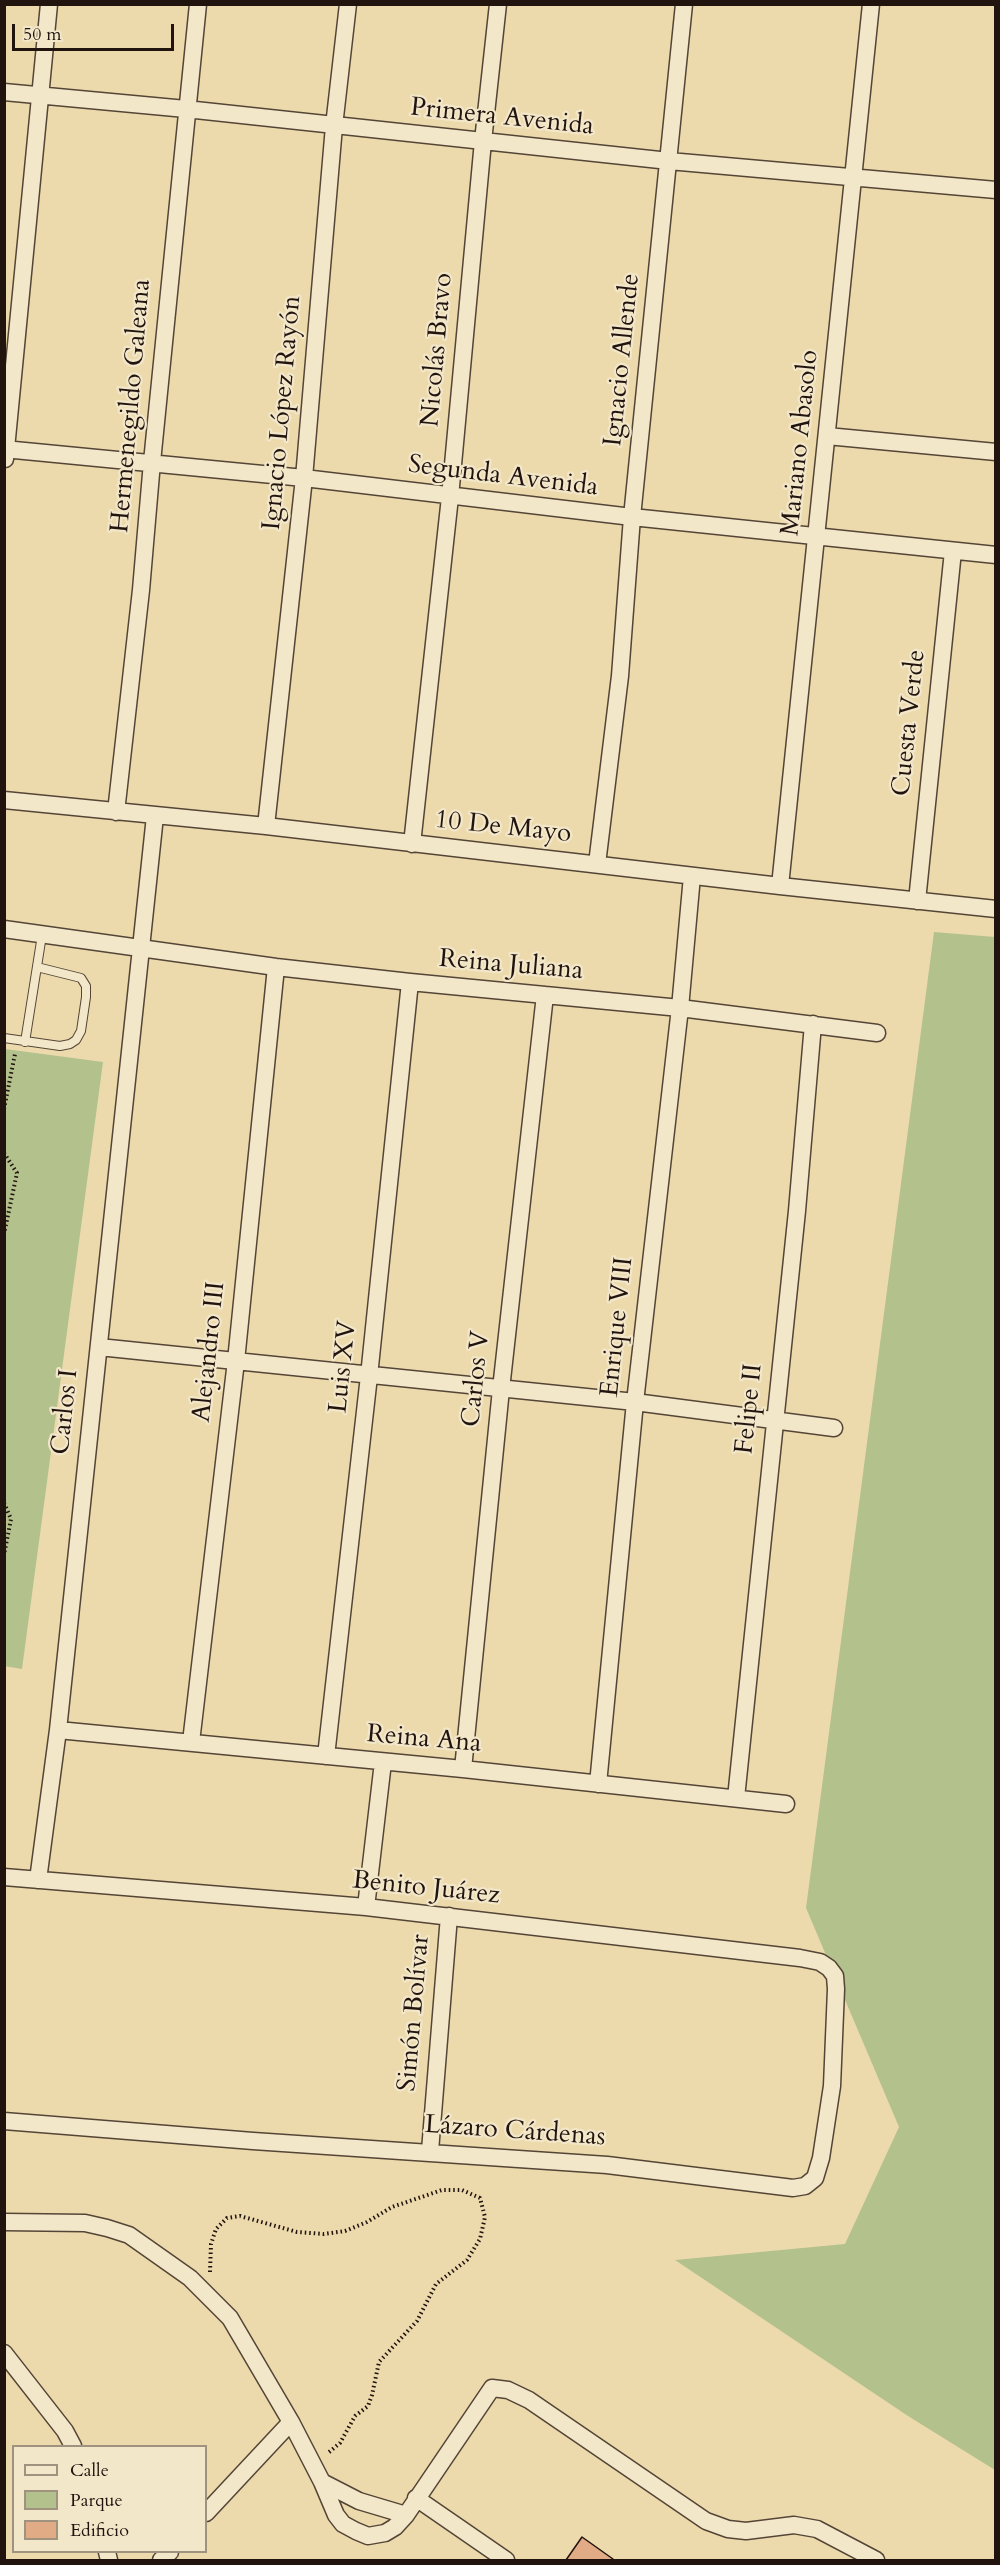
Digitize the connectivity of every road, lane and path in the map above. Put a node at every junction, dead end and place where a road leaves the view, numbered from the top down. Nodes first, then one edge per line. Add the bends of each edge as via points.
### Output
1 (49, 4) edge
2 (198, 4) edge
3 (348, 4) edge
4 (498, 4) edge
5 (684, 4) edge
6 (871, 4) edge
7 (4, 92) edge
8 (40, 96) junction
9 (186, 109) junction
10 (334, 126) junction
11 (483, 141) junction
12 (669, 161) junction
13 (853, 179) junction
14 (996, 190) edge
15 (827, 436) junction
16 (996, 452) edge
17 (5, 453) edge
18 (152, 462) junction
19 (304, 478) junction
20 (450, 497) junction
21 (632, 517) junction
22 (817, 535) junction
23 (953, 551) junction
24 (996, 555) edge
25 (4, 800) edge
26 (116, 812) junction
27 (155, 816) junction
28 (266, 826) junction
29 (412, 843) junction
30 (597, 864) junction
31 (692, 876) junction
32 (780, 886) junction
33 (917, 901) junction
34 (996, 909) edge
35 (4, 929) edge
36 (42, 935) junction
37 (140, 949) junction
38 (37, 967) junction
39 (276, 967) junction
40 (410, 982) junction
41 (545, 995) junction
42 (680, 1008) junction
43 (813, 1024) junction
44 (877, 1033) dead end
45 (4, 1038) edge
46 (21, 1041) junction
47 (4, 1109) edge
48 (4, 1153) edge
49 (4, 1234) edge
50 (99, 1347) junction
51 (236, 1361) junction
52 (369, 1376) junction
53 (501, 1389) junction
54 (635, 1402) junction
55 (775, 1420) junction
56 (834, 1428) dead end
57 (4, 1503) edge
58 (4, 1555) edge
59 (58, 1730) junction
60 (191, 1742) junction
61 (326, 1756) junction
62 (383, 1762) junction
63 (463, 1768) junction
64 (598, 1784) junction
65 (736, 1798) junction
66 (786, 1804) dead end
67 (4, 1877) edge
68 (38, 1880) junction
69 (366, 1907) junction
70 (449, 1916) junction
71 (835, 1976) joint
72 (4, 2121) edge
73 (429, 2151) junction
74 (4, 2222) edge
75 (209, 2295) junction
76 (4, 2353) edge
77 (291, 2422) junction
78 (72, 2445) edge
79 (312, 2462) junction
80 (322, 2482) junction
81 (416, 2498) junction
82 (207, 2512) edge
83 (406, 2515) junction
84 (506, 2560) edge
85 (876, 2560) edge

1 - 8 street
2 - 9 street, Hermenegildo Galeana
3 - 10 street, Ignacio López Rayón
4 - 11 street, Nicolás Bravo
5 - 12 street, Ignacio Allende
6 - 13 street, Mariano Abasolo
7 - 8 street, Primera Avenida
8 - 9 street, Primera Avenida
8 - 17 street
9 - 10 street, Primera Avenida
9 - 18 street, Hermenegildo Galeana
10 - 11 street, Primera Avenida
10 - 19 street, Ignacio López Rayón
11 - 12 street, Primera Avenida
11 - 20 street, Nicolás Bravo
12 - 13 street, Primera Avenida
12 - 21 street, Ignacio Allende
13 - 14 street, Primera Avenida
13 - 15 street, Mariano Abasolo
15 - 16 street
15 - 22 street, Mariano Abasolo
17 - 18 street, Segunda Avenida
18 - 19 street, Segunda Avenida
18 - 26 street, Hermenegildo Galeana
19 - 20 street, Segunda Avenida
19 - 28 street, Ignacio López Rayón
20 - 21 street, Segunda Avenida
20 - 29 street, Nicolás Bravo
21 - 22 street, Segunda Avenida
21 - 30 street, Ignacio Allende via 620,676
22 - 23 street, Segunda Avenida
22 - 32 street, Mariano Abasolo
23 - 24 street, Segunda Avenida
23 - 33 street, Cuesta Verde
25 - 26 street, 10 De Mayo
26 - 27 street, 10 De Mayo
27 - 28 street, 10 De Mayo
27 - 37 street, Carlos I
28 - 29 street, 10 De Mayo
29 - 30 street, 10 De Mayo
30 - 31 street, 10 De Mayo
31 - 32 street, 10 De Mayo
31 - 42 street, Enrique VIII
32 - 33 street, 10 De Mayo
33 - 34 street, 10 De Mayo
35 - 36 street, Reina Juliana
36 - 37 street, Reina Juliana
36 - 38 lane
37 - 39 street, Reina Juliana
37 - 50 street, Carlos I
38 - 46 lane
38 - 46 lane via 81,978 86,986 81,1031 76,1040 60,1046
39 - 40 street, Reina Juliana
39 - 51 street, Alejandro III
40 - 41 street, Reina Juliana
40 - 52 street, Luis XV
41 - 42 street, Reina Juliana
41 - 53 street, Carlos V
42 - 43 street, Reina Juliana
42 - 54 street, Enrique VIII
43 - 44 street, Reina Juliana
43 - 55 street, Felipe II
45 - 46 lane
46 - 47 path
48 - 49 path via 16,1173
50 - 51 street
50 - 59 street, Carlos I
51 - 52 street
51 - 60 street, Alejandro III
52 - 53 street
52 - 61 street, Luis XV
53 - 54 street
53 - 63 street, Carlos V
54 - 55 street
54 - 64 street, Enrique VIII
55 - 56 street
55 - 65 street, Felipe II
57 - 58 path via 11,1519
59 - 60 street, Reina Ana
59 - 68 street, Carlos I
60 - 61 street, Reina Ana
61 - 62 street, Reina Ana
62 - 63 street, Reina Ana
62 - 69 street
63 - 64 street, Reina Ana
64 - 65 street, Reina Ana
65 - 66 street, Reina Ana
67 - 68 street, Benito Juárez
68 - 69 street, Benito Juárez
69 - 70 street, Benito Juárez
70 - 71 street, Benito Juárez via 810,1960 820,1962
70 - 73 street, Simón Bolívar
71 - 73 street, Lázaro Cárdenas via 832,2086 821,2158 815,2178 805,2186 793,2188 607,2165
72 - 73 street, Lázaro Cárdenas
74 - 75 street via 85,2223 129,2235
75 - 77 street via 230,2318
75 - 79 path via 211,2244 216,2229 227,2218 240,2216 297,2232 324,2234 345,2231 392,2207 442,2190 462,2190 480,2198 485,2217 480,2239 467,2260 436,2284 417,2321 379,2362 368,2406 355,2416 340,2443
76 - 78 street
77 - 79 street
77 - 82 street
79 - 80 street
80 - 83 street via 359,2501
80 - 83 street via 343,2524 368,2536 385,2534
81 - 83 street
81 - 84 street
81 - 85 street via 485,2395 492,2388 508,2390 529,2400 706,2520 746,2531 794,2525 817,2529

